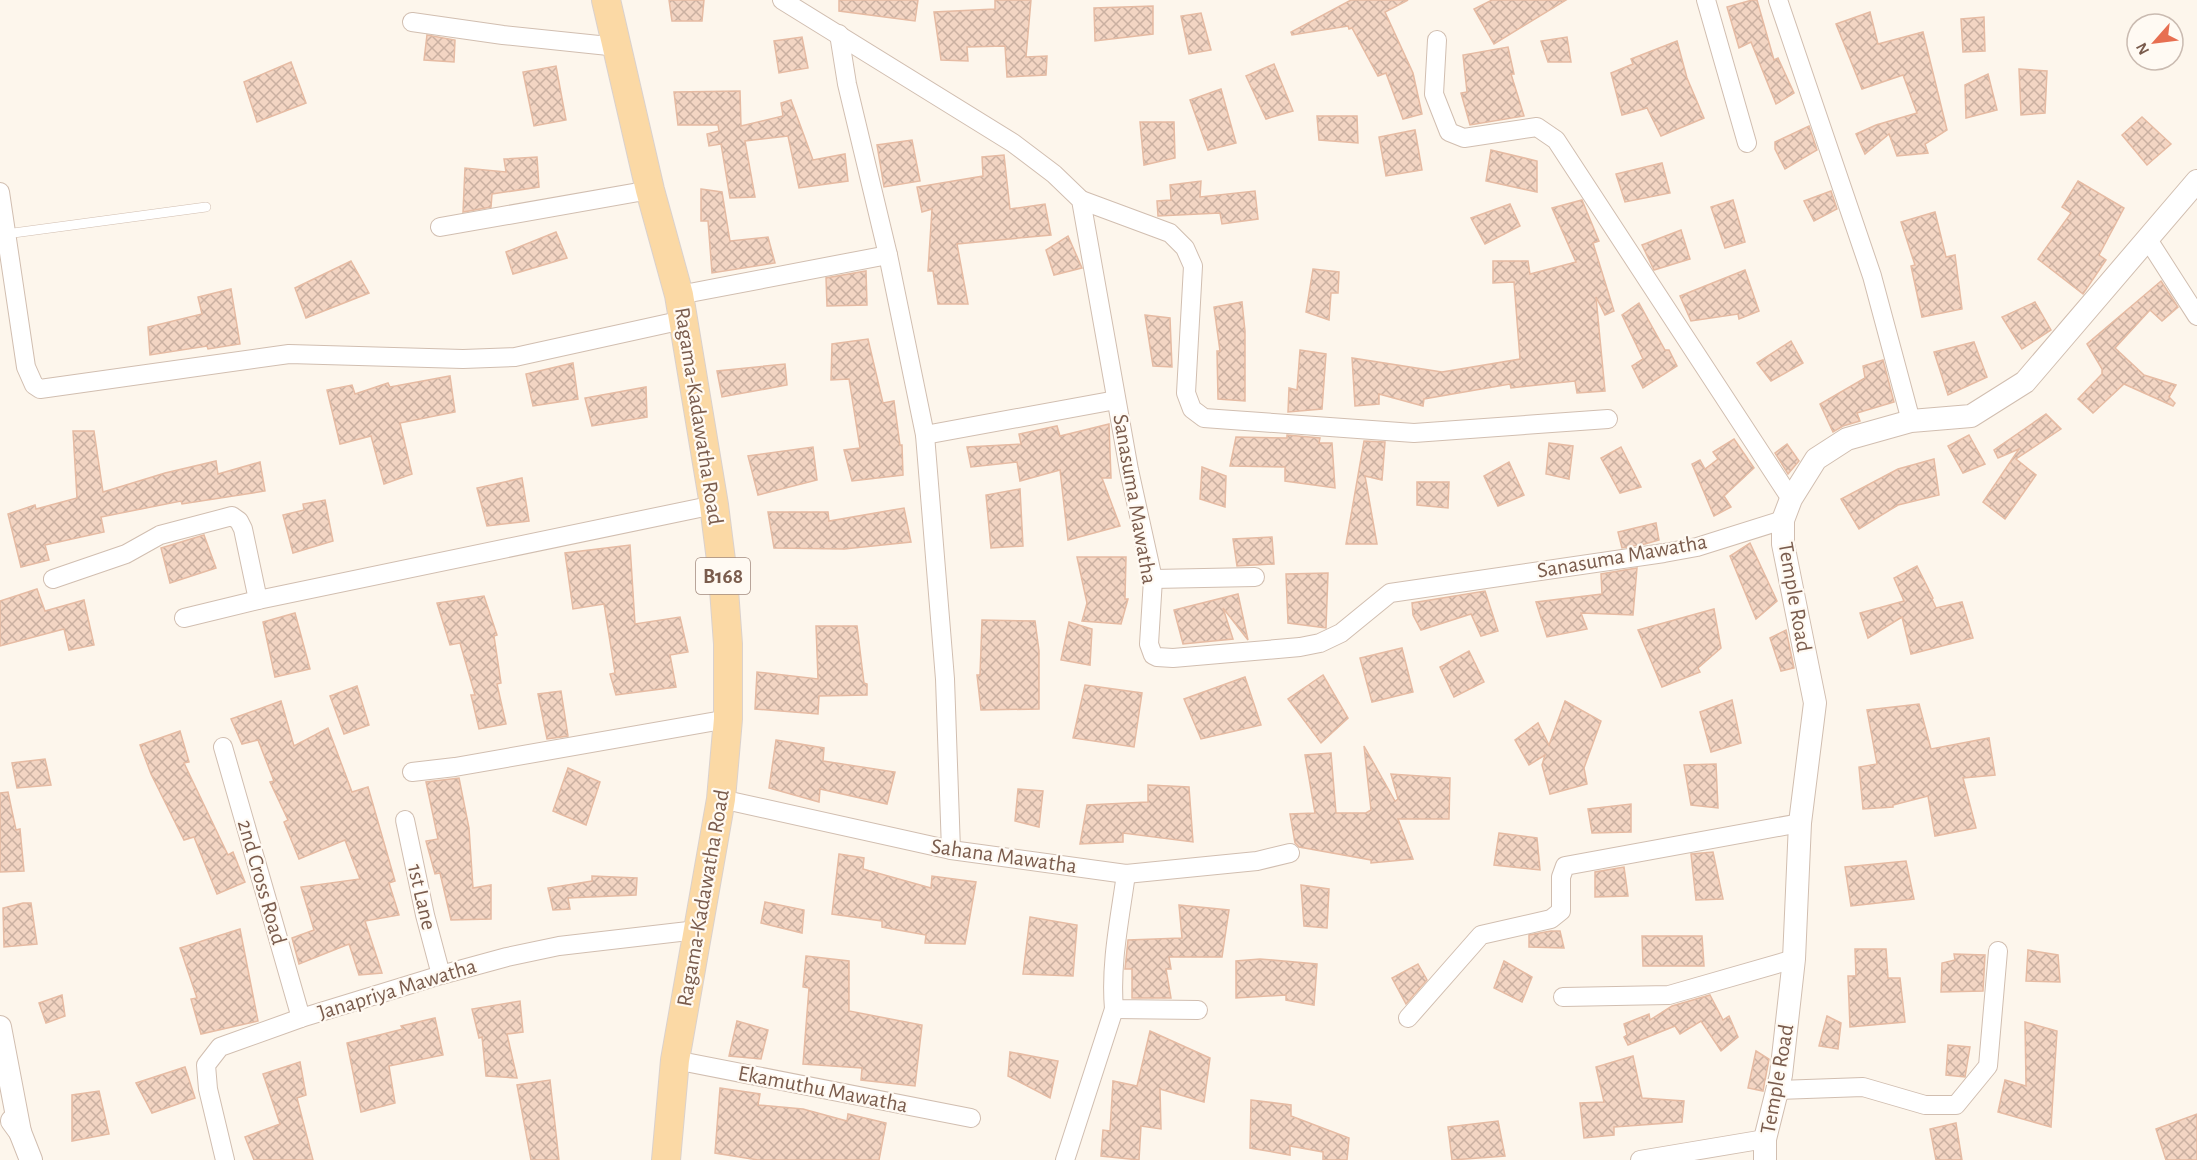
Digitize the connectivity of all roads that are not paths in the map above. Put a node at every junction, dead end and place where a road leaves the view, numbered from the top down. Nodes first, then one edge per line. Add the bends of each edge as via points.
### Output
1 (606, 0) edge
2 (782, 0) edge
3 (1706, 0) edge
4 (1778, 0) edge
5 (412, 22) dead end
6 (839, 34) junction
7 (1437, 40) dead end
8 (618, 47) junction
9 (1747, 143) dead end
10 (2197, 181) edge
11 (650, 190) junction
12 (0, 192) edge
13 (1081, 200) junction
14 (206, 207) dead end
15 (440, 227) dead end
16 (6, 234) junction
17 (2147, 238) junction
18 (888, 255) junction
19 (681, 307) junction
20 (2197, 316) edge
21 (1116, 400) junction
22 (1608, 419) dead end
23 (1911, 420) junction
24 (925, 435) junction
25 (1791, 499) junction
26 (714, 505) junction
27 (1783, 520) junction
28 (1255, 577) dead end
29 (53, 579) dead end
30 (1153, 579) junction
31 (258, 600) junction
32 (184, 618) dead end
33 (728, 719) junction
34 (223, 747) dead end
35 (412, 772) dead end
36 (721, 799) junction
37 (405, 820) dead end
38 (1800, 823) junction
39 (951, 850) junction
40 (1290, 853) dead end
41 (1126, 874) junction
42 (697, 930) junction
43 (1998, 951) dead end
44 (1794, 959) junction
45 (441, 975) junction
46 (1563, 997) dead end
47 (1114, 1009) junction
48 (1198, 1010) dead end
49 (301, 1018) junction
50 (1408, 1018) dead end
51 (0, 1027) edge
52 (675, 1060) junction
53 (1778, 1090) junction
54 (0, 1102) edge
55 (971, 1118) dead end
56 (20, 1132) junction
57 (1765, 1149) edge
58 (31, 1160) edge
59 (225, 1160) edge
60 (666, 1160) edge
61 (1065, 1160) edge
62 (1641, 1160) edge

1 - 8 main road, Ragama-Kadawatha Road / B168
2 - 6 street
3 - 9 street
4 - 23 street via 1872,276
5 - 8 street
6 - 13 street via 1013,143
6 - 18 street
7 - 25 street via 1434,94 1449,132 1464,138 1537,127 1556,140
8 - 11 main road, Ragama-Kadawatha Road / B168
10 - 17 street, Temple Road
11 - 15 street
11 - 19 main road, Ragama-Kadawatha Road / B168
12 - 16 street
13 - 21 street, Sanasuma Mawatha
13 - 22 street via 1170,233 1185,248 1193,266 1186,393 1192,409 1204,418 1414,433
14 - 16 lane
16 - 19 street via 26,367 40,389 289,354 515,357
17 - 20 street
17 - 23 street, Temple Road via 2025,382 1971,416
18 - 19 street
18 - 24 street
19 - 26 main road, Ragama-Kadawatha Road / B168
21 - 24 street
21 - 30 street, Sanasuma Mawatha
23 - 25 street, Temple Road via 1847,439 1816,459
24 - 39 street via 945,679
25 - 27 street, Temple Road
26 - 31 street
26 - 33 main road, Ragama-Kadawatha Road / B168 via 728,644
27 - 30 street, Sanasuma Mawatha via 1664,553 1390,593 1341,633 1300,647 1157,657 1149,644
27 - 38 street, Temple Road via 1783,543 1815,703
28 - 30 street
29 - 31 street via 126,554 160,535 232,516 243,529
31 - 32 street
33 - 35 street
33 - 36 main road, Ragama-Kadawatha Road / B168
34 - 49 street, 2nd Cross Road
36 - 39 street, Sahana Mawatha
36 - 42 main road, Ragama-Kadawatha Road / B168
37 - 45 street, 1st Lane
38 - 44 street, Temple Road
38 - 50 street via 1565,866 1561,877 1561,911 1551,919 1481,935
39 - 41 street, Sahana Mawatha
40 - 41 street, Sahana Mawatha via 1257,861
41 - 47 street via 1114,962
42 - 45 street, Janapriya Mawatha via 559,946
42 - 52 main road, Ragama-Kadawatha Road / B168
43 - 53 street via 1988,1066 1956,1105 1924,1105 1863,1088
44 - 46 street via 1669,995
44 - 53 street, Temple Road
45 - 49 street, Janapriya Mawatha
47 - 48 street
47 - 61 street
49 - 59 street, Janapriya Mawatha via 220,1047 206,1065
51 - 56 street
52 - 55 street, Ekamuthu Mawatha
52 - 60 main road, Ragama-Kadawatha Road / B168
53 - 57 street, Temple Road
54 - 56 street
56 - 58 street
57 - 62 street

